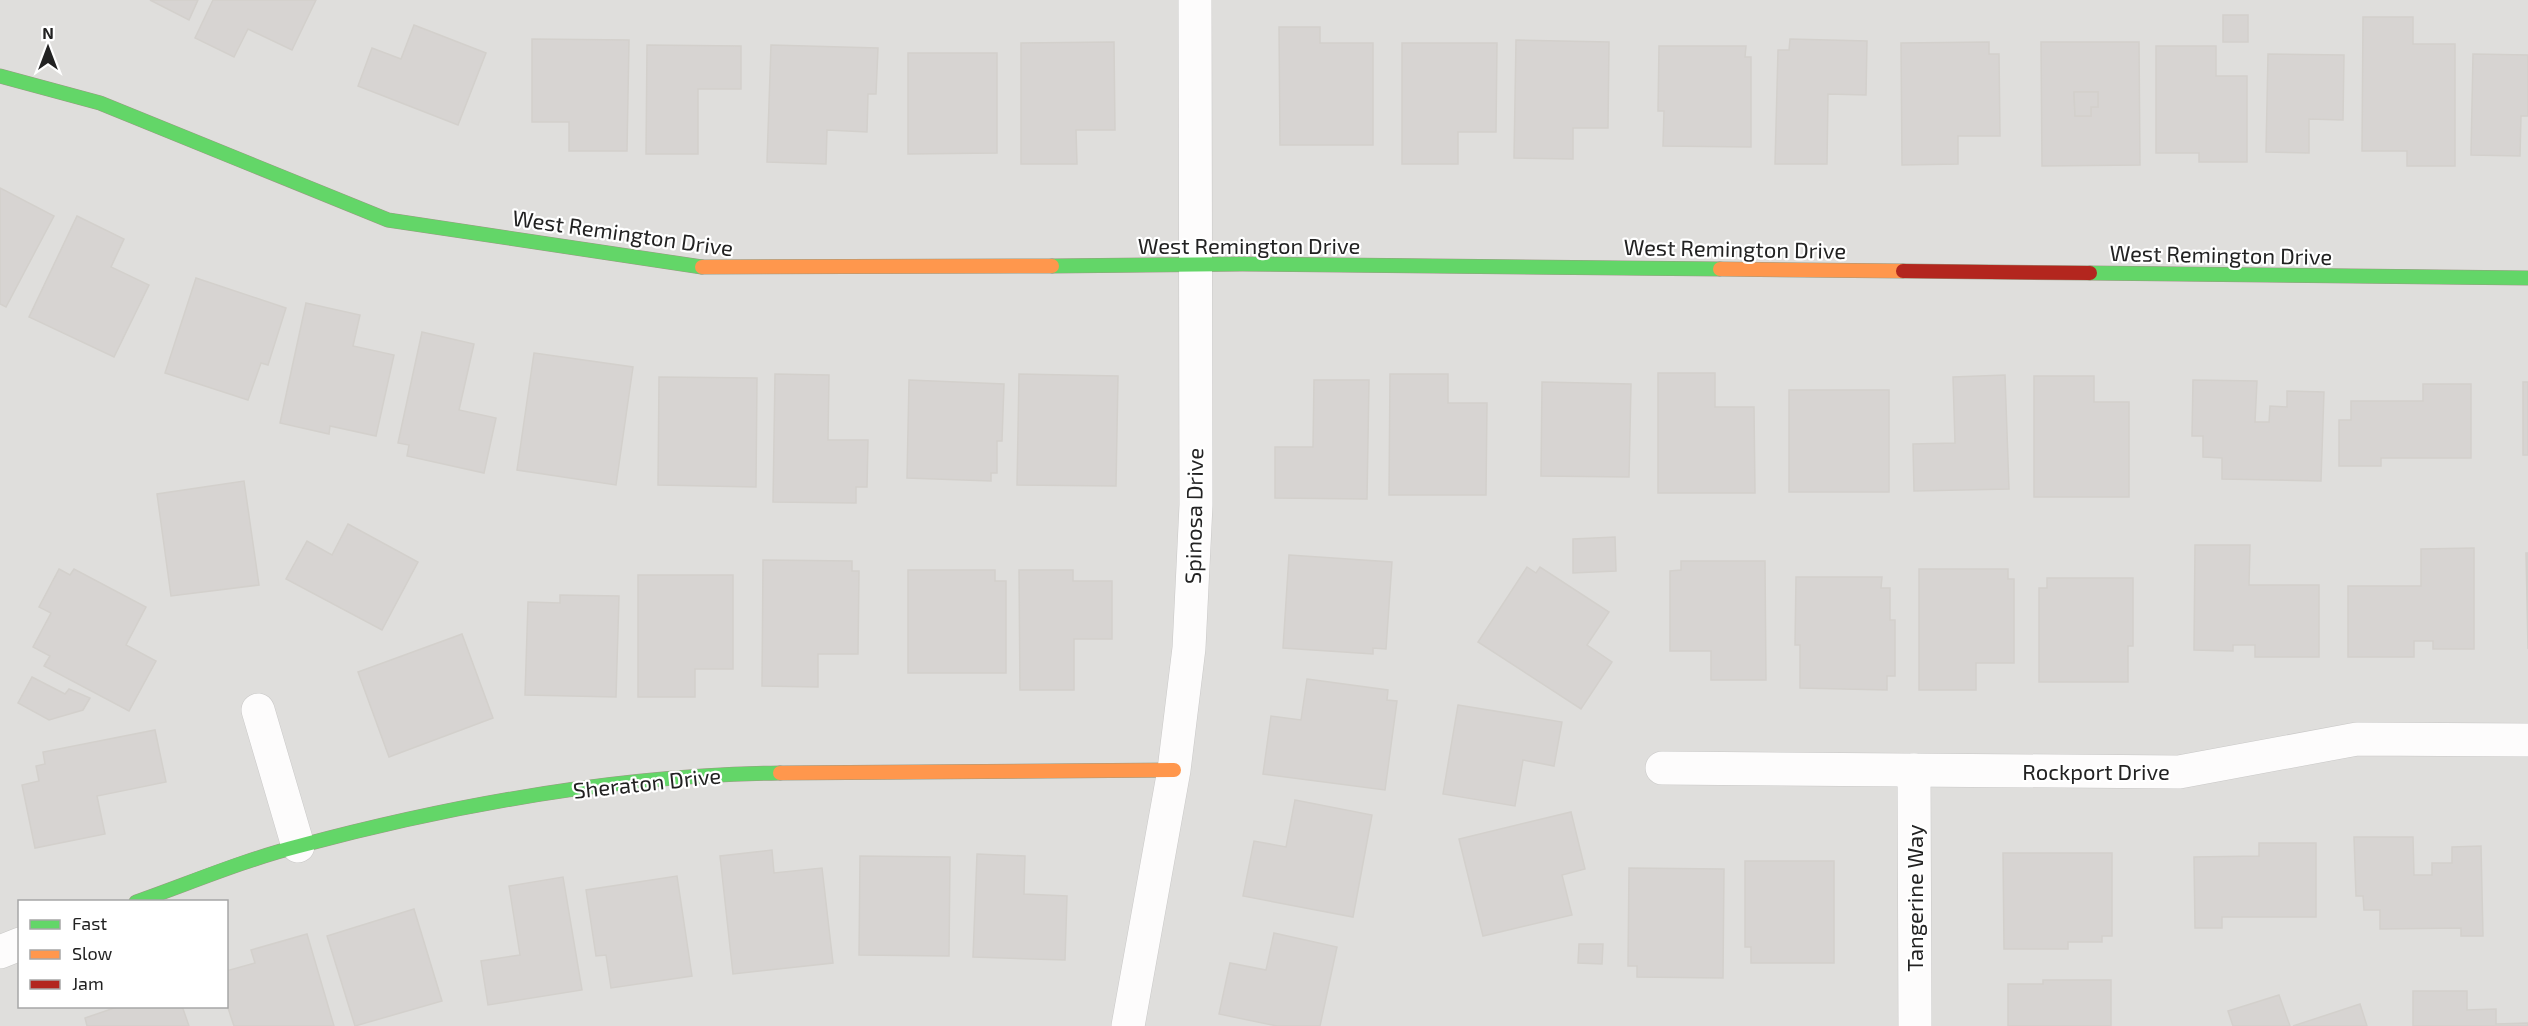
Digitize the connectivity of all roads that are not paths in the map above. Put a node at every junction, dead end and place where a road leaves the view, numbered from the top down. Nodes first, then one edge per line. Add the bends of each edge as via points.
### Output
1 (1195, 0) edge
2 (0, 76) edge
3 (1193, 266) junction
4 (2528, 278) edge
5 (258, 710) dead end
6 (2528, 740) edge
7 (1662, 768) dead end
8 (1174, 770) junction
9 (1914, 770) junction
10 (298, 846) junction
11 (142, 900) edge
12 (18, 945) edge
13 (0, 952) edge
14 (1128, 1026) edge
15 (1915, 1026) edge

1 - 3 street, Spinosa Drive
2 - 3 street, West Remington Drive via 100,103 388,220 714,269
3 - 4 street, West Remington Drive
3 - 8 street, Spinosa Drive via 1196,505 1189,648
5 - 10 street
6 - 9 street, Rockport Drive via 2357,740 2179,772
7 - 9 street, Rockport Drive
8 - 10 street, Sheraton Drive via 717,774 510,796
8 - 14 street, Spinosa Drive
9 - 15 street, Tangerine Way
10 - 11 street, Sheraton Drive
12 - 13 street

